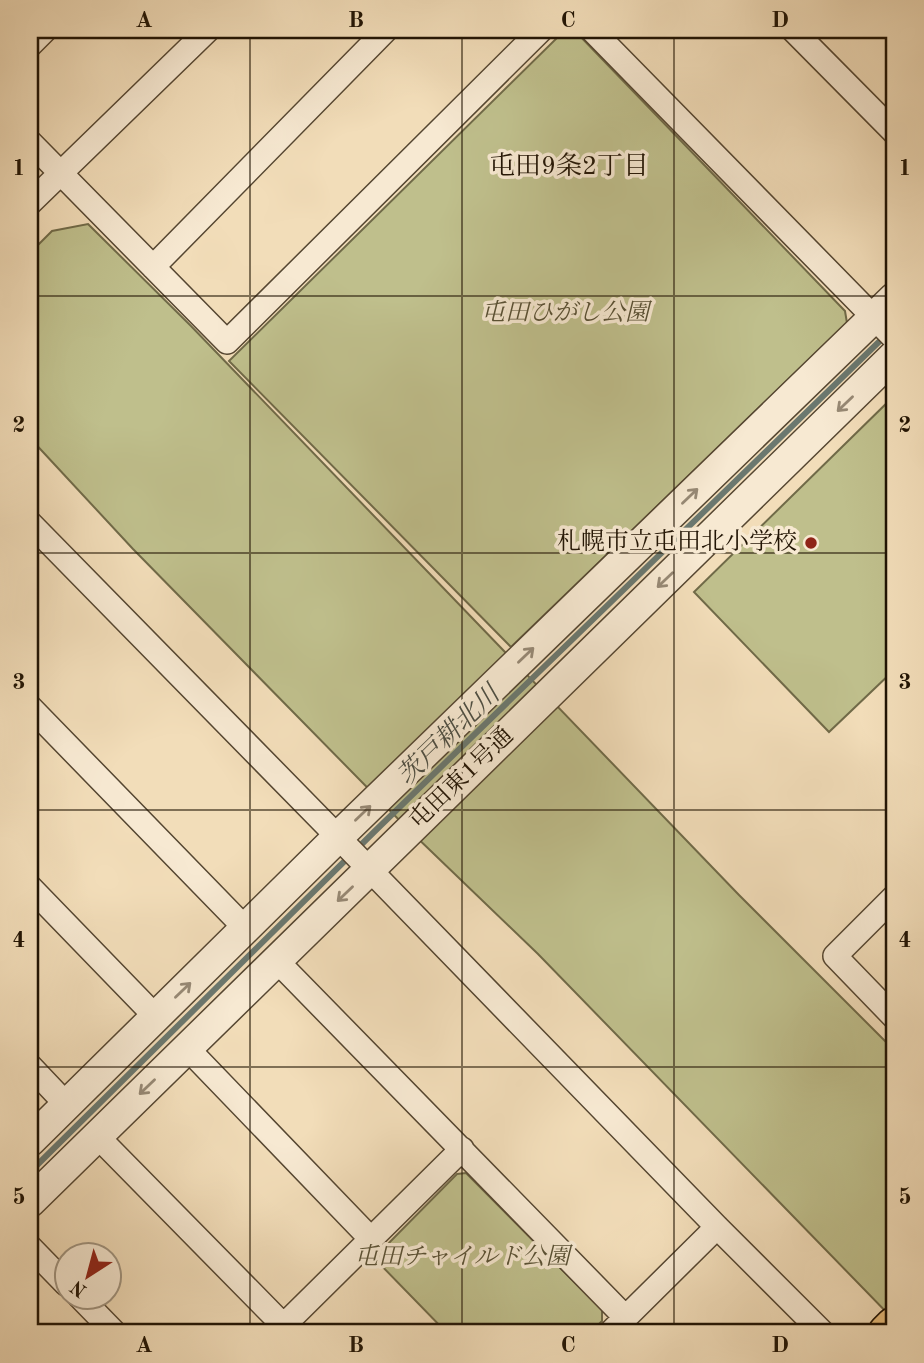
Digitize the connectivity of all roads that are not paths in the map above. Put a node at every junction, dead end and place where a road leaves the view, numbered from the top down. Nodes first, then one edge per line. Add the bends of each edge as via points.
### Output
1 (46, 30) edge
2 (208, 30) edge
3 (386, 30) edge
4 (541, 30) edge
5 (592, 30) edge
6 (793, 30) edge
7 (30, 45) edge
8 (894, 132) edge
9 (30, 142) edge
10 (60, 173) junction
11 (30, 203) edge
12 (153, 267) junction
13 (886, 319) edge
14 (894, 356) edge
15 (30, 523) edge
16 (30, 707) edge
17 (353, 853) junction
18 (30, 887) edge
19 (894, 897) edge
20 (246, 929) junction
21 (276, 960) junction
22 (155, 1016) junction
23 (894, 1017) edge
24 (187, 1048) junction
25 (30, 1066) edge
26 (66, 1104) junction
27 (97, 1136) junction
28 (30, 1141) edge
29 (462, 1149) junction
30 (30, 1202) edge
31 (717, 1227) junction
32 (371, 1239) junction
33 (30, 1247) edge
34 (52, 1270) edge
35 (92, 1310) edge
36 (618, 1325) edge
37 (894, 1326) edge
38 (280, 1329) edge
39 (115, 1333) edge
40 (823, 1333) edge
41 (887, 1333) edge

1 - 7 street
2 - 10 street
3 - 12 street
4 - 12 street via 227,342
5 - 13 street
6 - 8 street
9 - 10 street
10 - 11 street
10 - 12 street
17 -> 13 street, 屯田東1号通
14 -> 17 street, 屯田東1号通
15 - 17 street
16 - 20 street
17 - 20 street, 屯田東1号通
17 -> 21 street, 屯田東1号通
17 - 31 street
18 - 22 street
19 - 23 street via 835,956
22 -> 20 street, 屯田東1号通
21 - 24 street, 屯田東1号通
21 - 29 street
22 - 26 street, 屯田東1号通
24 -> 27 street, 屯田東1号通
24 - 32 street
25 - 26 street
26 - 28 street, 屯田東1号通
27 - 30 street, 屯田東1号通
27 - 38 street
29 - 32 street
29 - 36 street
31 - 36 street
31 - 40 street
32 - 38 street
33 - 34 street
35 - 39 street
37 - 41 main road

